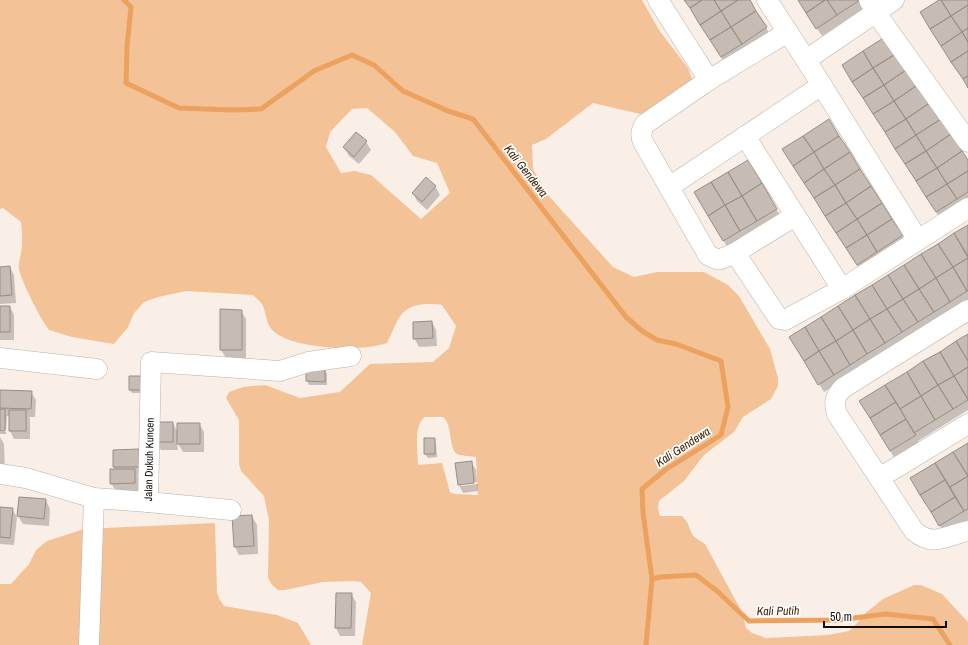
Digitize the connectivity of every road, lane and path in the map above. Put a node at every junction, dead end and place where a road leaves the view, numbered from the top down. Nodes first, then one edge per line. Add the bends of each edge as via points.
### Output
1 (658, 0) edge
2 (767, 0) edge
3 (894, 0) edge
4 (872, 6) edge
5 (788, 32) junction
6 (806, 60) junction
7 (709, 80) junction
8 (822, 85) junction
9 (745, 136) junction
10 (968, 142) edge
11 (669, 186) junction
12 (968, 208) edge
13 (795, 216) junction
14 (918, 240) junction
15 (735, 253) junction
16 (842, 289) junction
17 (968, 310) edge
18 (351, 356) dead end
19 (0, 358) edge
20 (97, 369) dead end
21 (968, 424) edge
22 (0, 474) edge
23 (879, 478) junction
24 (94, 498) junction
25 (148, 502) junction
26 (231, 510) dead end
27 (968, 530) edge
28 (89, 645) edge

1 - 7 street
2 - 5 street
3 - 4 street
4 - 6 street
4 - 10 street
5 - 6 street
5 - 7 street
6 - 8 street
7 - 11 street via 645,124 641,130 643,142
8 - 9 street
8 - 14 street
9 - 11 street
9 - 13 street
11 - 15 street via 708,255 722,259
12 - 14 street
13 - 15 street
13 - 16 street
14 - 16 street
15 - 16 street via 779,319 788,320
17 - 23 street via 843,388 835,399 837,414
18 - 25 street, Jalan Dukuh Kuncen via 308,362 280,371 151,362
19 - 20 street
21 - 23 street
22 - 24 street, Jalan Dukuh Kuncen via 26,478
23 - 27 street via 914,531 922,537 938,539
24 - 25 street, Jalan Dukuh Kuncen
24 - 28 street
25 - 26 street

